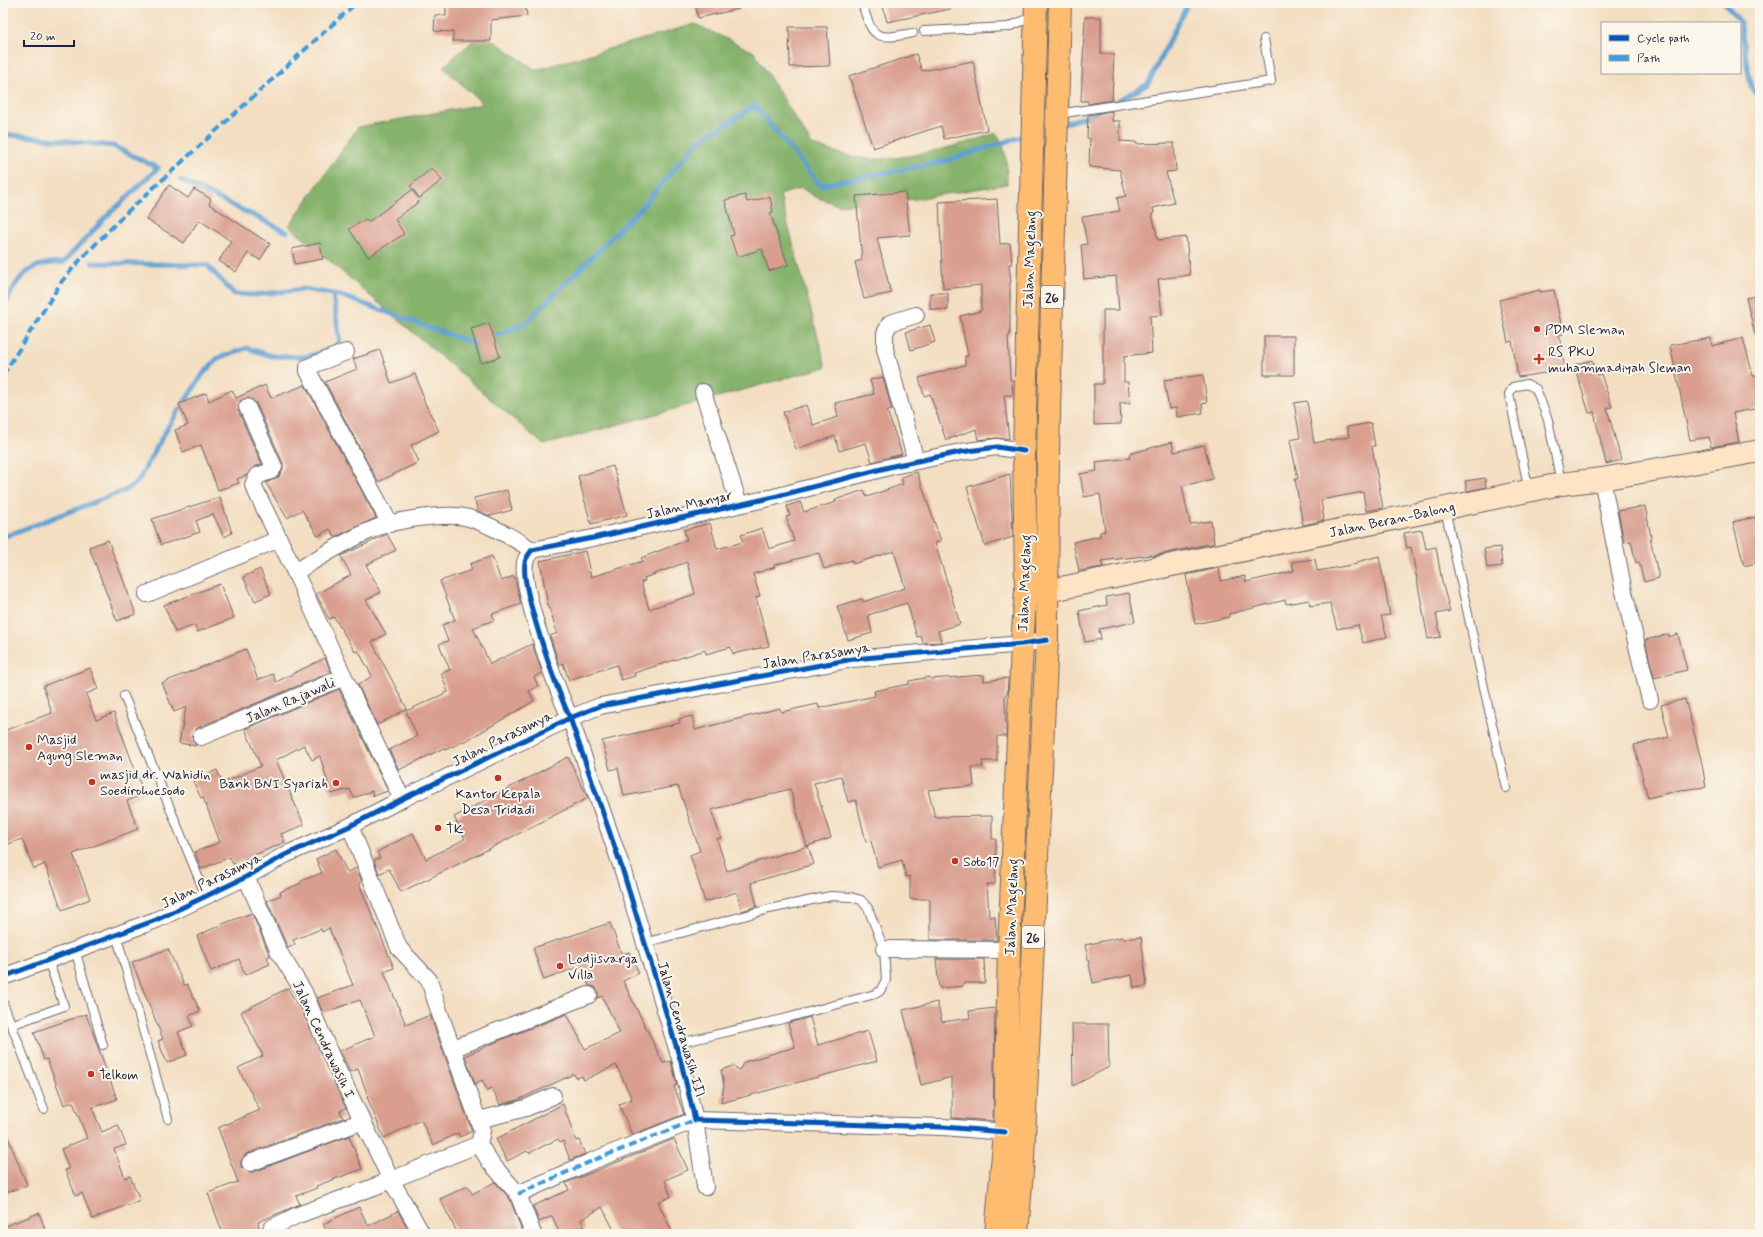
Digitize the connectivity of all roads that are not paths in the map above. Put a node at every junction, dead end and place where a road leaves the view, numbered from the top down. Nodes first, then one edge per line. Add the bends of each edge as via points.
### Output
1 (862, 3) edge
2 (1060, 3) edge
3 (1036, 9) edge
4 (924, 32) dead end
5 (913, 33) dead end
6 (1264, 39) dead end
7 (1057, 114) junction
8 (916, 315) dead end
9 (346, 352) dead end
10 (703, 392) dead end
11 (247, 407) dead end
12 (1024, 451) junction
13 (1760, 451) edge
14 (916, 461) junction
15 (1602, 479) junction
16 (1561, 484) junction
17 (1529, 492) junction
18 (739, 504) junction
19 (1445, 508) junction
20 (390, 524) junction
21 (279, 539) junction
22 (532, 550) junction
23 (295, 572) junction
24 (1026, 590) junction
25 (1047, 591) junction
26 (147, 594) dead end
27 (1047, 640) junction
28 (1022, 644) junction
29 (344, 677) junction
30 (124, 696) dead end
31 (1650, 700) dead end
32 (570, 718) junction
33 (201, 737) dead end
34 (1506, 788) dead end
35 (402, 799) junction
36 (350, 826) junction
37 (246, 878) junction
38 (206, 896) junction
39 (116, 934) junction
40 (644, 943) junction
41 (884, 949) junction
42 (75, 950) junction
43 (1009, 950) junction
44 (48, 960) junction
45 (3, 977) edge
46 (589, 994) dead end
47 (3, 1003) edge
48 (11, 1025) junction
49 (103, 1044) dead end
50 (675, 1044) junction
51 (454, 1048) junction
52 (553, 1096) dead end
53 (44, 1109) dead end
54 (168, 1119) dead end
55 (479, 1120) junction
56 (695, 1120) junction
57 (363, 1122) junction
58 (1005, 1132) junction
59 (479, 1144) junction
60 (250, 1163) dead end
61 (392, 1180) junction
62 (705, 1187) dead end
63 (518, 1194) junction
64 (268, 1234) edge
65 (422, 1234) edge
66 (534, 1234) edge
67 (996, 1234) edge
68 (1017, 1234) edge

1 - 5 lane via 876,35 884,38
2 - 7 highway, Jalan Magelang / 26
3 - 4 lane via 1008,27
3 - 12 highway, Jalan Magelang / 26
6 - 7 lane via 1271,81
7 - 25 highway, Jalan Magelang / 26
8 - 14 street via 890,323 885,333 885,349
9 - 20 street via 308,367 308,371
10 - 18 street
11 - 21 street via 274,467 271,471 257,476 253,485
12 - 14 street, Jalan Manyar via 997,447
12 - 24 highway, Jalan Magelang / 26
13 - 15 main road, Jalan Beran-Balong
14 - 18 street, Jalan Manyar
15 - 16 main road, Jalan Beran-Balong
15 - 31 street via 1624,592
16 - 17 main road, Jalan Beran-Balong
16 - 17 lane via 1548,420 1536,389 1527,384 1513,387 1509,394
17 - 19 main road, Jalan Beran-Balong
18 - 22 street, Jalan Manyar
19 - 25 main road, Jalan Beran-Balong
19 - 34 lane
20 - 22 street via 458,516 483,524
20 - 23 street via 326,553
21 - 23 street
21 - 26 street
22 - 32 street via 525,563 526,589
23 - 29 street
24 - 25 main road, Jalan Beran-Balong
24 - 28 highway, Jalan Magelang / 26
25 - 27 highway, Jalan Magelang / 26
27 - 28 street, Jalan Parasamya
27 - 68 highway, Jalan Magelang / 26 via 1023,1158
28 - 32 street, Jalan Parasamya via 853,659 607,705
28 - 43 highway, Jalan Magelang / 26
29 - 33 street, Jalan Rajawali
29 - 35 street, Jalan Rajawali
30 - 38 lane
32 - 35 street, Jalan Parasamya
32 - 40 street, Jalan Cendrawasih III via 622,868
35 - 36 street, Jalan Parasamya
36 - 37 street, Jalan Parasamya via 285,855
36 - 51 street via 399,948 429,980
37 - 38 street, Jalan Parasamya
37 - 57 street, Jalan Cendrawasih I via 279,952 304,992
38 - 39 street, Jalan Parasamya via 156,920
39 - 42 street, Jalan Parasamya
39 - 54 lane
40 - 41 lane via 769,909 831,896 861,900 872,915
40 - 50 street, Jalan Cendrawasih III
41 - 43 street
41 - 50 lane via 886,980 880,992 783,1019
42 - 44 street, Jalan Parasamya
42 - 49 lane
43 - 58 highway, Jalan Magelang / 26
44 - 45 street, Jalan Parasamya
44 - 48 lane via 64,1006
46 - 51 street
47 - 48 lane
48 - 53 lane
50 - 56 street, Jalan Cendrawasih III
51 - 55 street
52 - 55 street via 526,1108
55 - 59 street via 482,1131
56 - 58 street via 943,1127
56 - 62 street, Jalan Cendrawasih III
56 - 63 street
57 - 60 street
57 - 61 street, Jalan Cendrawasih I
58 - 67 highway, Jalan Magelang / 26
59 - 61 street
59 - 63 street via 490,1162
61 - 64 street via 298,1215 274,1227
61 - 65 street, Jalan Cendrawasih I
63 - 66 street

